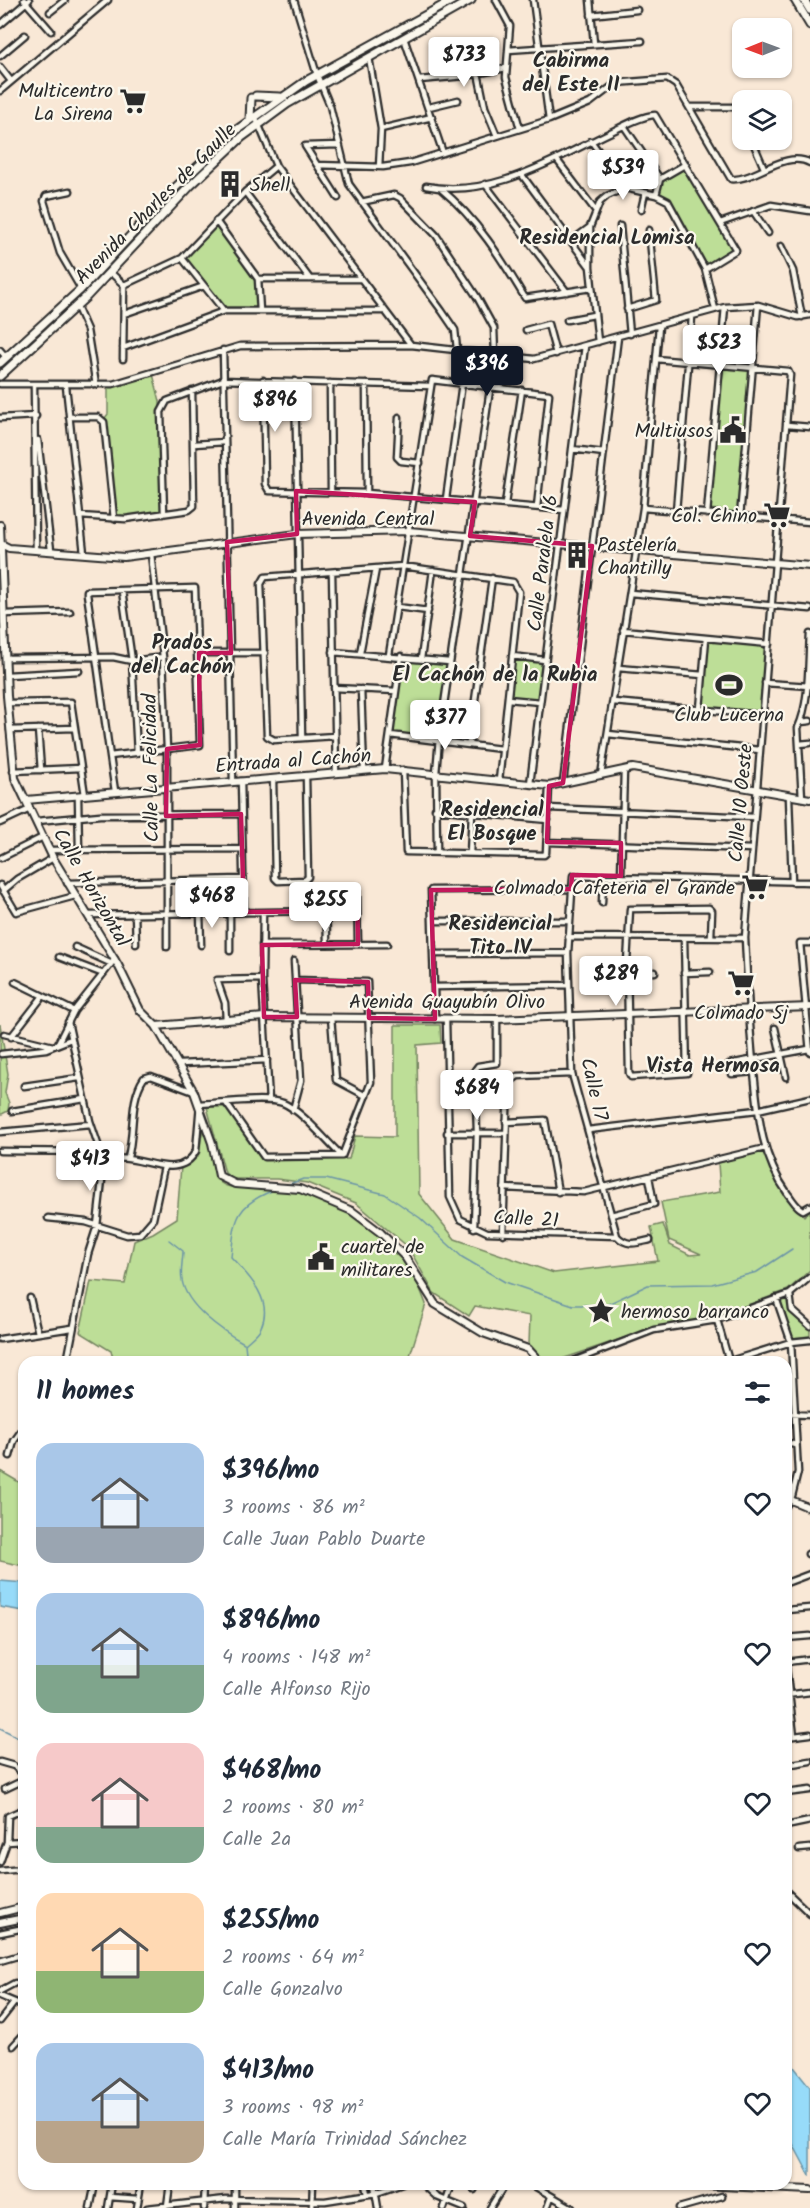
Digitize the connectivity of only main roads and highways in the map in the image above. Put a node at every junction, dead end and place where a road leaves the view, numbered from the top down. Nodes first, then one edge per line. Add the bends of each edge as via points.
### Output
1 (453, 0) edge
2 (471, 0) edge
3 (795, 0) edge
4 (804, 0) edge
5 (810, 10) edge
6 (810, 25) edge
7 (280, 97) junction
8 (253, 118) junction
9 (121, 247) junction
10 (121, 260) junction
11 (108, 261) junction
12 (110, 272) junction
13 (0, 363) edge
14 (0, 376) edge
15 (0, 525) edge
16 (1, 544) edge
17 (810, 566) edge
18 (2, 586) edge
19 (5, 698) edge
20 (810, 799) edge
21 (26, 800) junction
22 (808, 1008) edge
23 (156, 1026) junction
24 (535, 1356) edge
25 (792, 1503) edge
26 (810, 1508) edge
27 (18, 1908) edge
28 (0, 1913) edge
29 (18, 1919) edge
30 (0, 1923) edge
31 (792, 2189) edge
32 (810, 2190) edge

1 - 7 main road, Avenida Charles de Gaulle
2 - 10 main road, Avenida Charles de Gaulle via 260,123 203,173
3 - 6 main road
4 - 5 main road
7 - 8 main road, Avenida Charles de Gaulle
7 - 8 main road via 253,97
8 - 9 main road, Avenida Charles de Gaulle via 185,178
9 - 10 main road via 116,258
9 - 11 main road, Avenida Charles de Gaulle
10 - 12 main road, Avenida Charles de Gaulle
11 - 12 main road via 114,263
11 - 13 main road, Avenida Charles de Gaulle
12 - 14 main road, Avenida Charles de Gaulle
15 - 16 main road, Calle Horizontal
16 - 17 main road, Avenida Central via 6,548 124,557 297,534 409,531
16 - 18 main road, Calle Horizontal
18 - 19 main road, Calle Horizontal
19 - 21 main road, Calle Horizontal via 13,771
20 - 21 main road, Entrada al Cachón via 633,768 549,786 385,769
21 - 23 main road, Calle Horizontal via 53,858 140,1010
22 - 23 main road, Avenida Guayubín Olivo via 569,1018 264,1017
23 - 24 main road, Calle Horizontal via 200,1104 219,1176 235,1184 300,1189 352,1211 405,1257 435,1304 483,1333 528,1348
25 - 26 main road
27 - 28 main road
29 - 30 main road
31 - 32 main road

